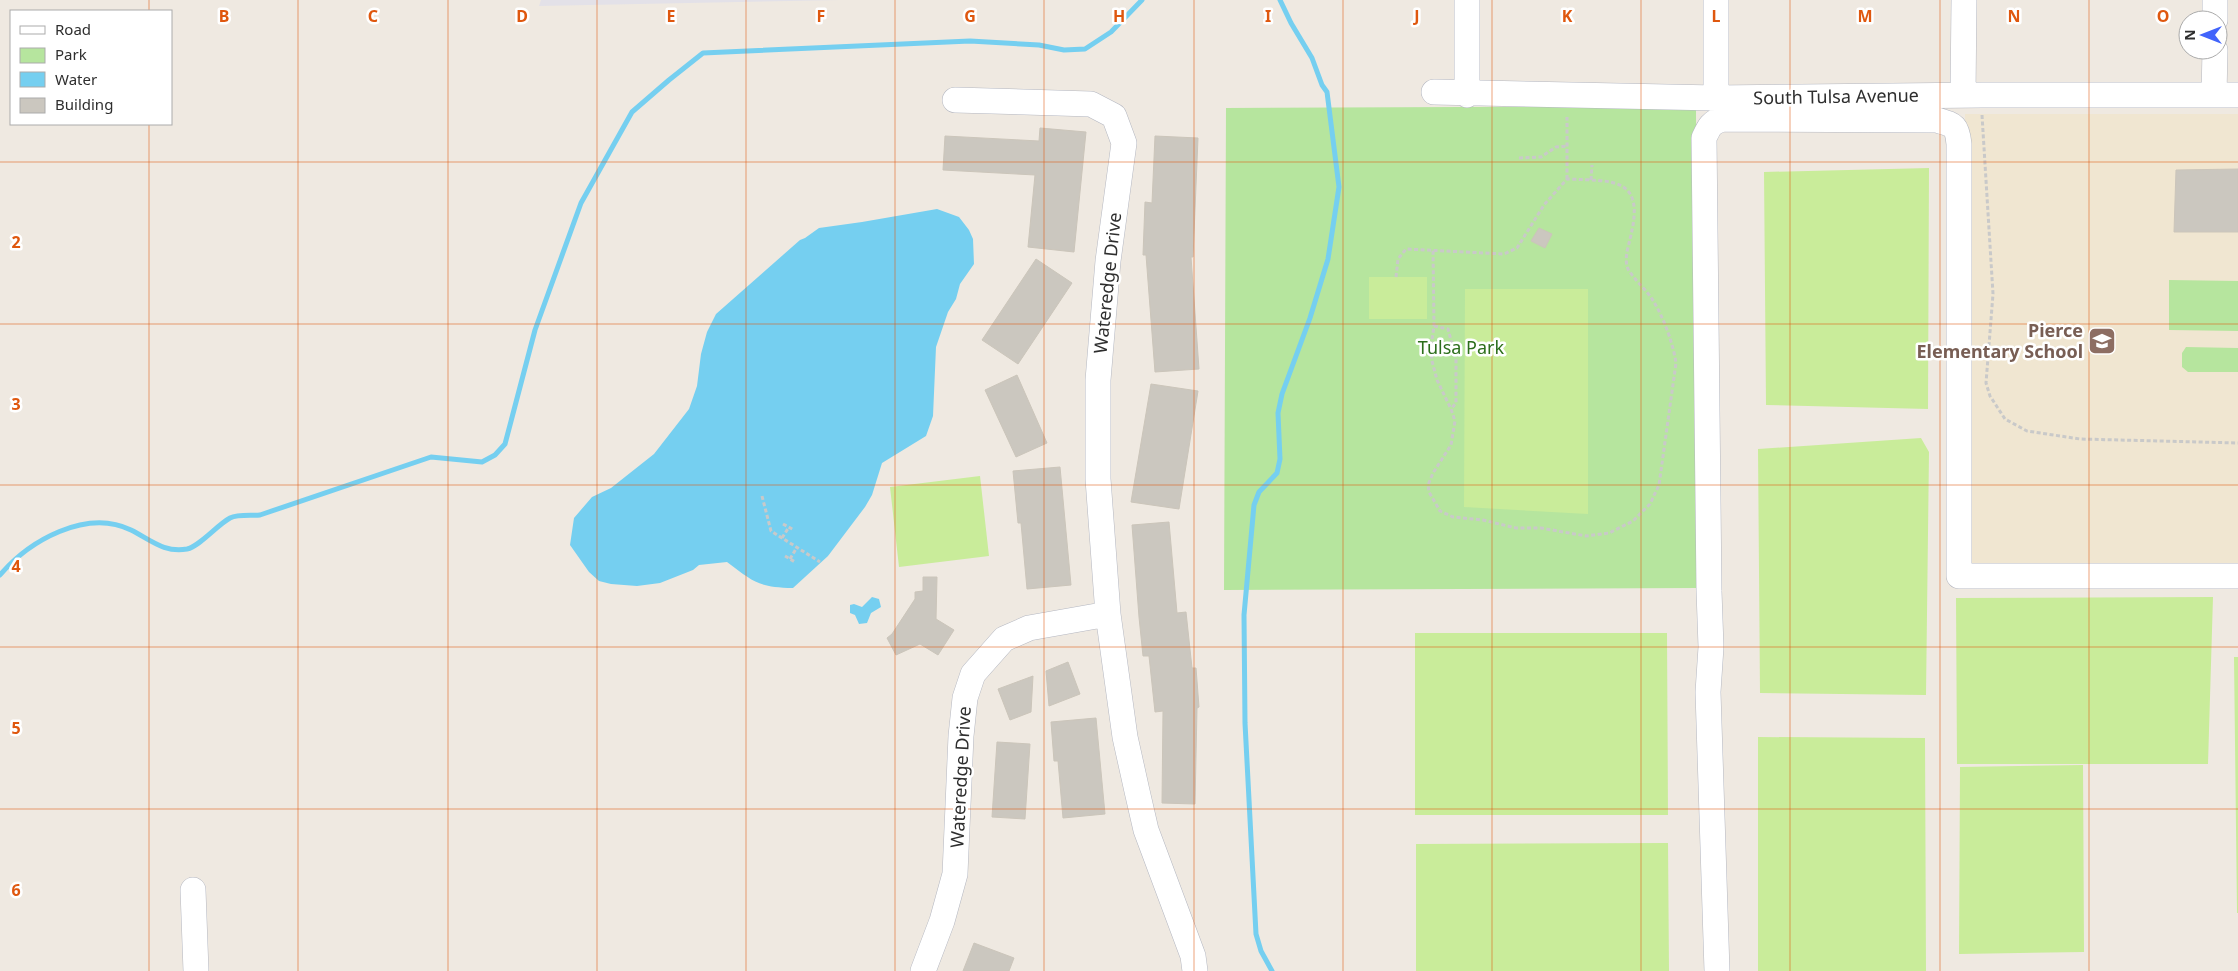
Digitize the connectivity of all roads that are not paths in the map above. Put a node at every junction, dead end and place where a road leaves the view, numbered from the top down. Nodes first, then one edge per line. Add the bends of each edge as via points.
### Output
1 (1467, 0) edge
2 (1716, 0) edge
3 (1964, 0) edge
4 (2218, 60) edge
5 (1434, 92) dead end
6 (1467, 94) junction
7 (2226, 94) edge
8 (1972, 95) junction
9 (1716, 98) junction
10 (955, 100) dead end
11 (2238, 576) edge
12 (1108, 614) junction
13 (193, 890) dead end
14 (196, 971) edge
15 (923, 971) edge
16 (1194, 971) edge
17 (1716, 971) edge

1 - 6 street
2 - 9 street
3 - 8 street
4 - 7 street
5 - 6 street, South Tulsa Avenue
6 - 9 street, South Tulsa Avenue
7 - 8 street, South Tulsa Avenue
8 - 9 street, South Tulsa Avenue
10 - 12 street, Wateredge Drive via 1091,104 1114,116 1124,143 1108,261 1098,380 1098,478
11 - 17 street via 1959,576 1957,130 1950,123 1937,120 1714,121 1704,138 1711,647 1708,692
12 - 15 street, Wateredge Drive via 1029,628 1004,639 973,674 965,698 961,736 955,874
12 - 16 street, Wateredge Drive via 1125,737 1146,830 1193,956
13 - 14 street

